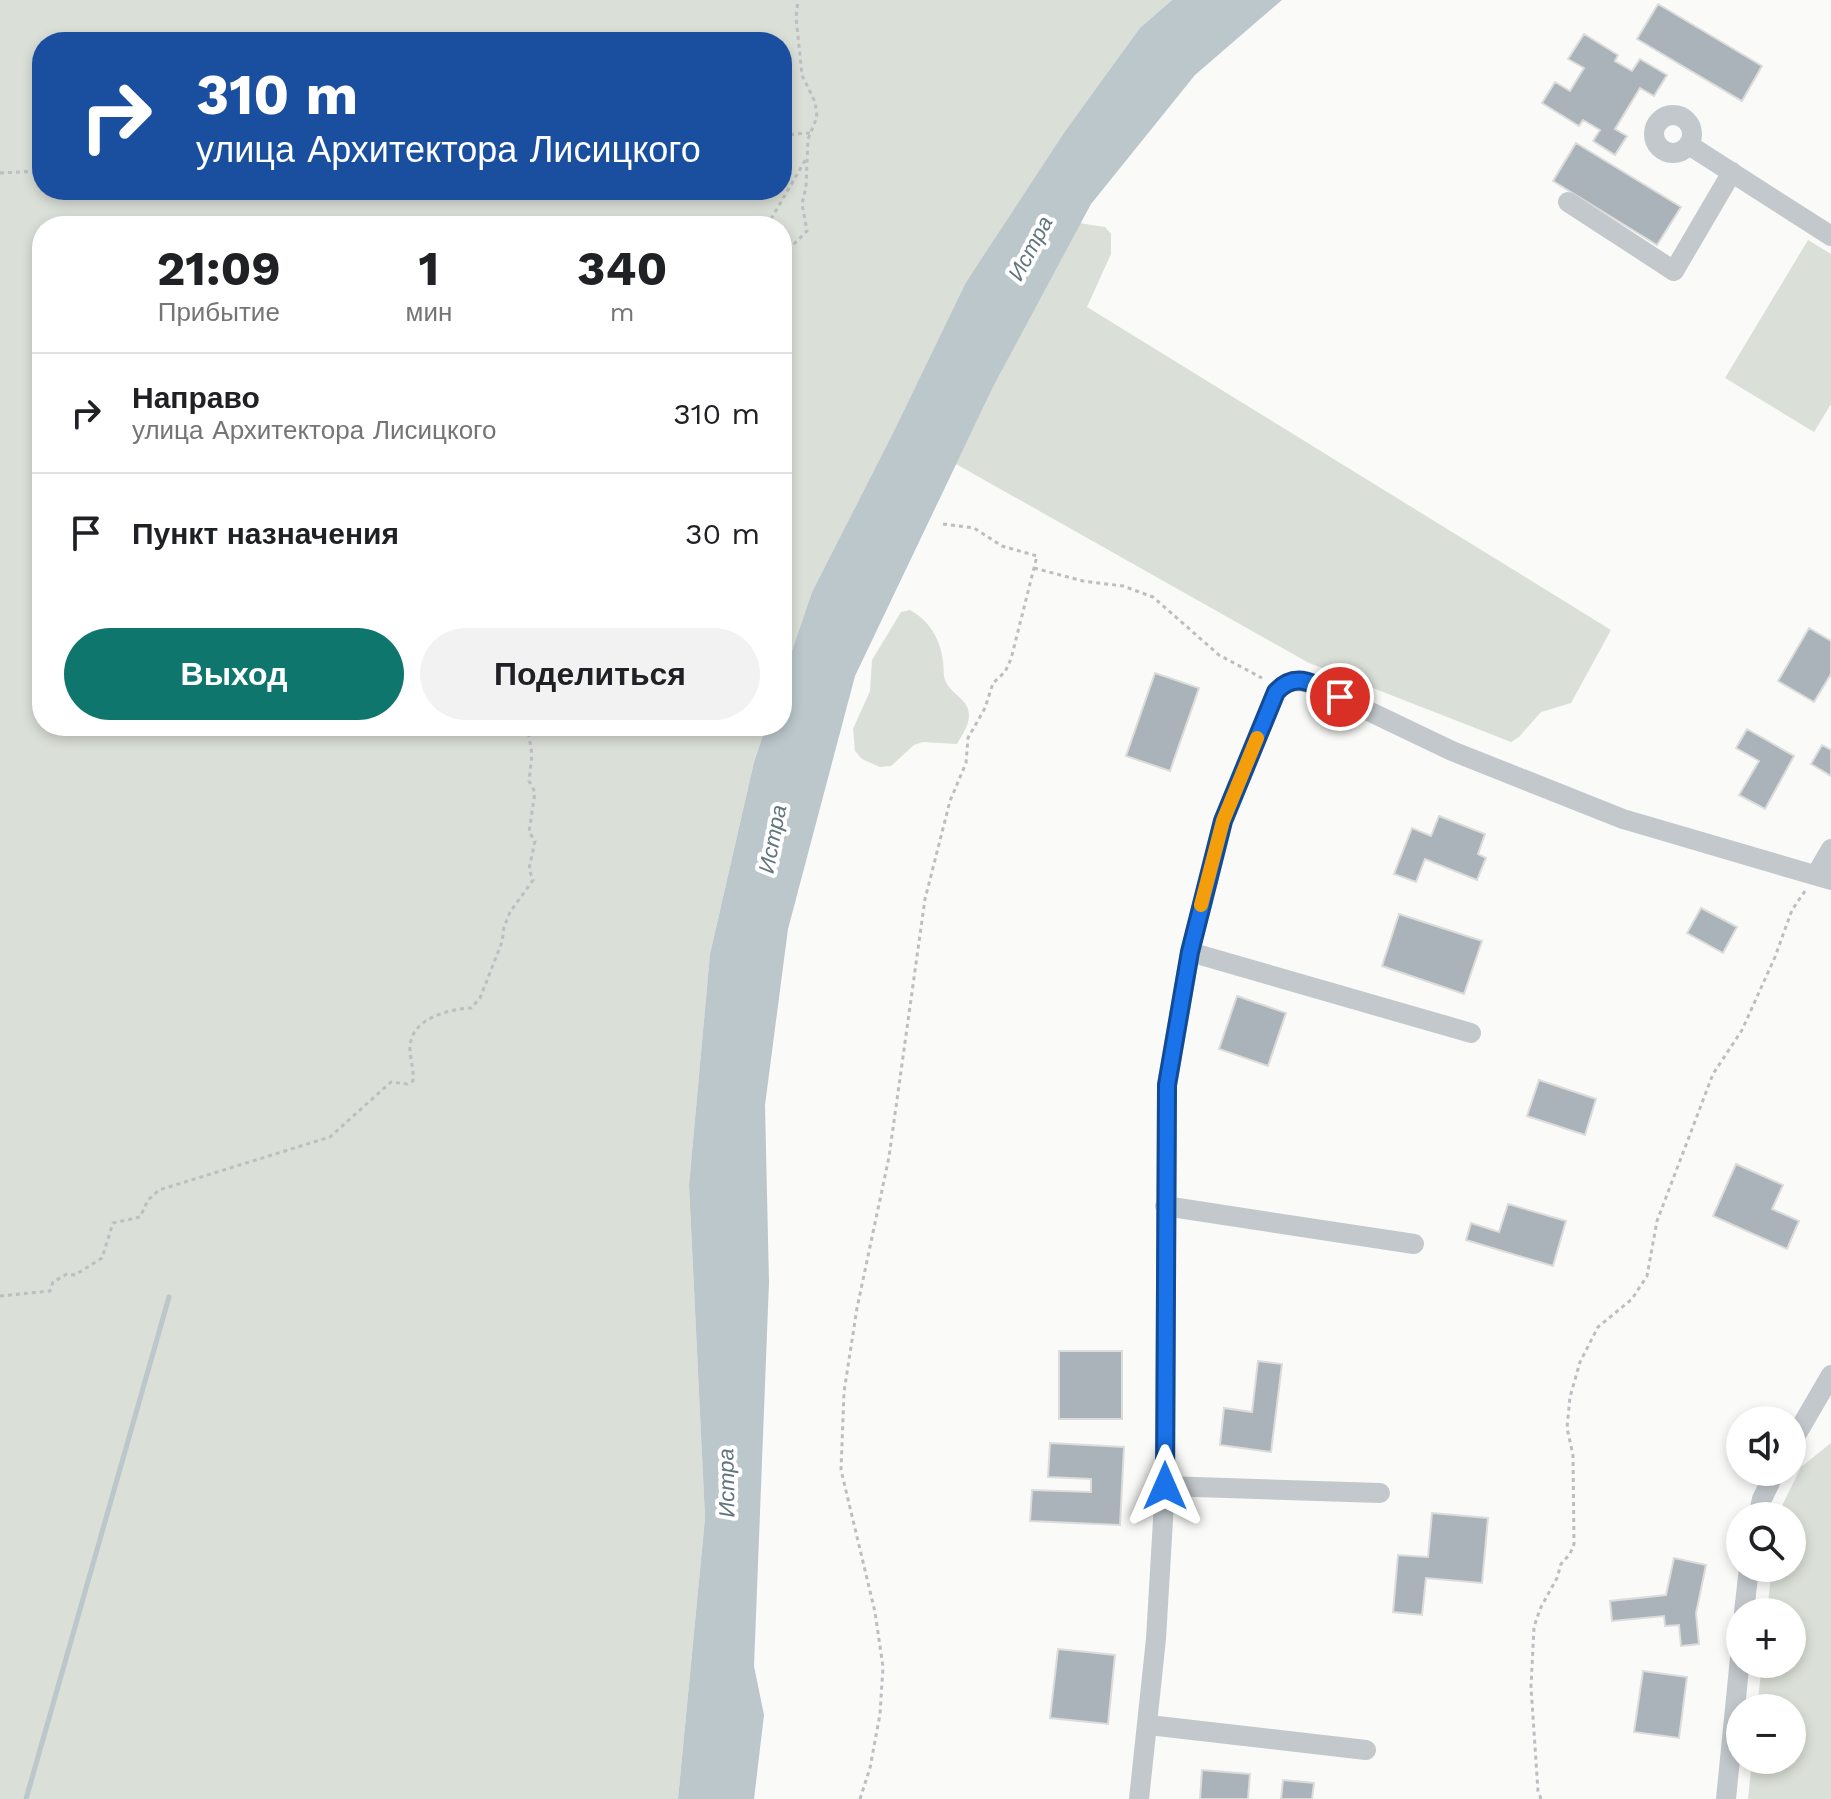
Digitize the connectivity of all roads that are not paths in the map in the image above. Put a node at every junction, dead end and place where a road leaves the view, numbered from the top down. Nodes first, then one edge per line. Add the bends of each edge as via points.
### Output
1 (1689, 145) dead end
2 (1732, 172) junction
3 (1568, 202) dead end
4 (1831, 236) edge
5 (1831, 849) edge
6 (1823, 877) edge
7 (1190, 952) junction
8 (1471, 1033) dead end
9 (1165, 1206) junction
10 (1414, 1244) dead end
11 (1831, 1375) edge
12 (1806, 1418) edge
13 (1165, 1486) junction
14 (1380, 1493) dead end
15 (1738, 1678) edge
16 (1149, 1725) junction
17 (1366, 1750) dead end
18 (1139, 1799) edge
19 (1726, 1799) edge

1 - 2 street
2 - 3 street via 1674,271
2 - 4 street
5 - 6 street
6 - 7 street via 1623,819 1452,751 1300,680 1285,682 1276,692 1223,821
7 - 8 street
7 - 9 street via 1167,1085
9 - 10 street
9 - 13 street
11 - 12 street
13 - 14 street
13 - 16 street
15 - 19 street
16 - 17 street
16 - 18 street

